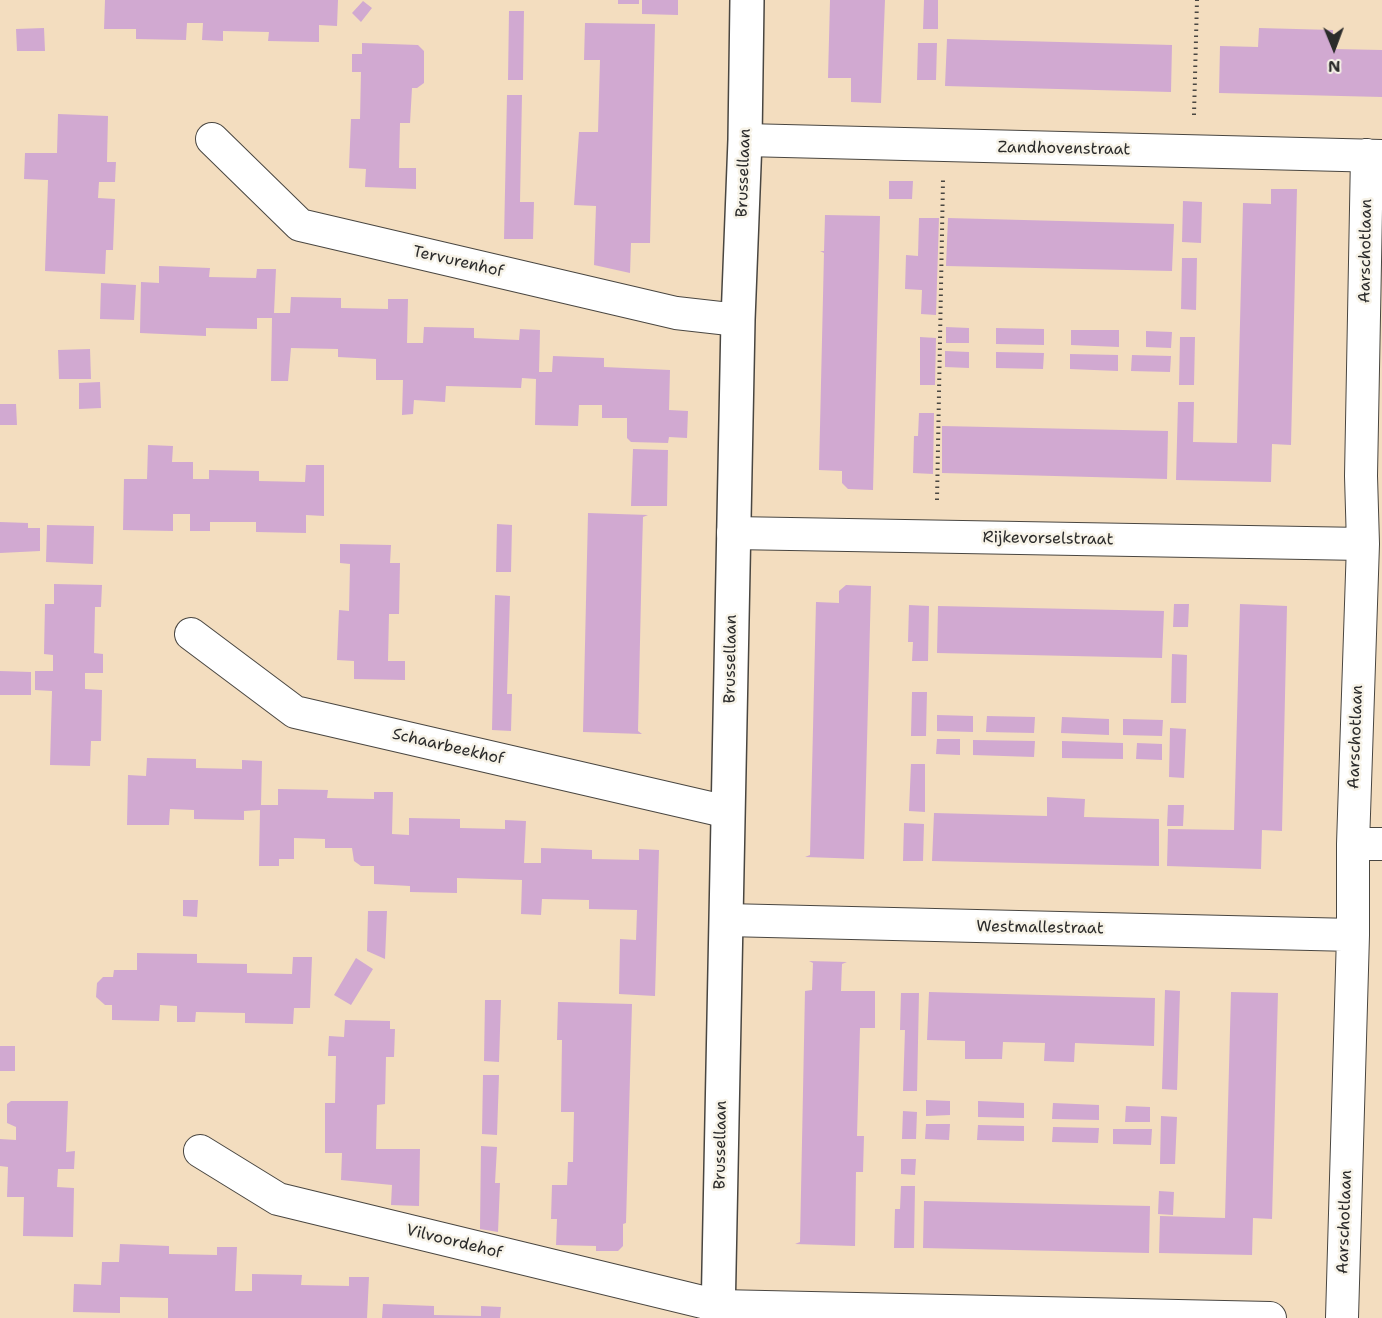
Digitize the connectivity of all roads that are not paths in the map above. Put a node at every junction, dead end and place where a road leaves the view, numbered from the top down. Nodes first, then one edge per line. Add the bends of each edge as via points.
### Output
1 (747, 0) edge
2 (212, 139) dead end
3 (746, 140) junction
4 (1375, 155) edge
5 (738, 320) junction
6 (734, 533) junction
7 (1363, 544) junction
8 (190, 634) dead end
9 (728, 812) junction
10 (1367, 844) edge
11 (726, 920) junction
12 (1353, 935) junction
13 (200, 1151) dead end
14 (718, 1312) edge
15 (1270, 1318) edge
16 (1342, 1318) edge

1 - 3 street, Brussellaan
2 - 5 street, Tervurenhof via 300,225 676,313
3 - 4 street, Zandhovenstraat
3 - 5 street, Brussellaan
4 - 7 street, Aarschotlaan via 1361,476
5 - 6 street, Brussellaan
6 - 7 street, Rijkevorselstraat
6 - 9 street, Brussellaan
7 - 10 street, Aarschotlaan
8 - 9 street, Schaarbeekhof via 295,712
9 - 11 street, Brussellaan
10 - 12 street, Aarschotlaan
11 - 12 street, Westmallestraat
11 - 14 street, Brussellaan
12 - 16 street, Aarschotlaan
13 - 14 street, Vilvoordehof via 278,1199
14 - 15 street, Vilvoordehof

